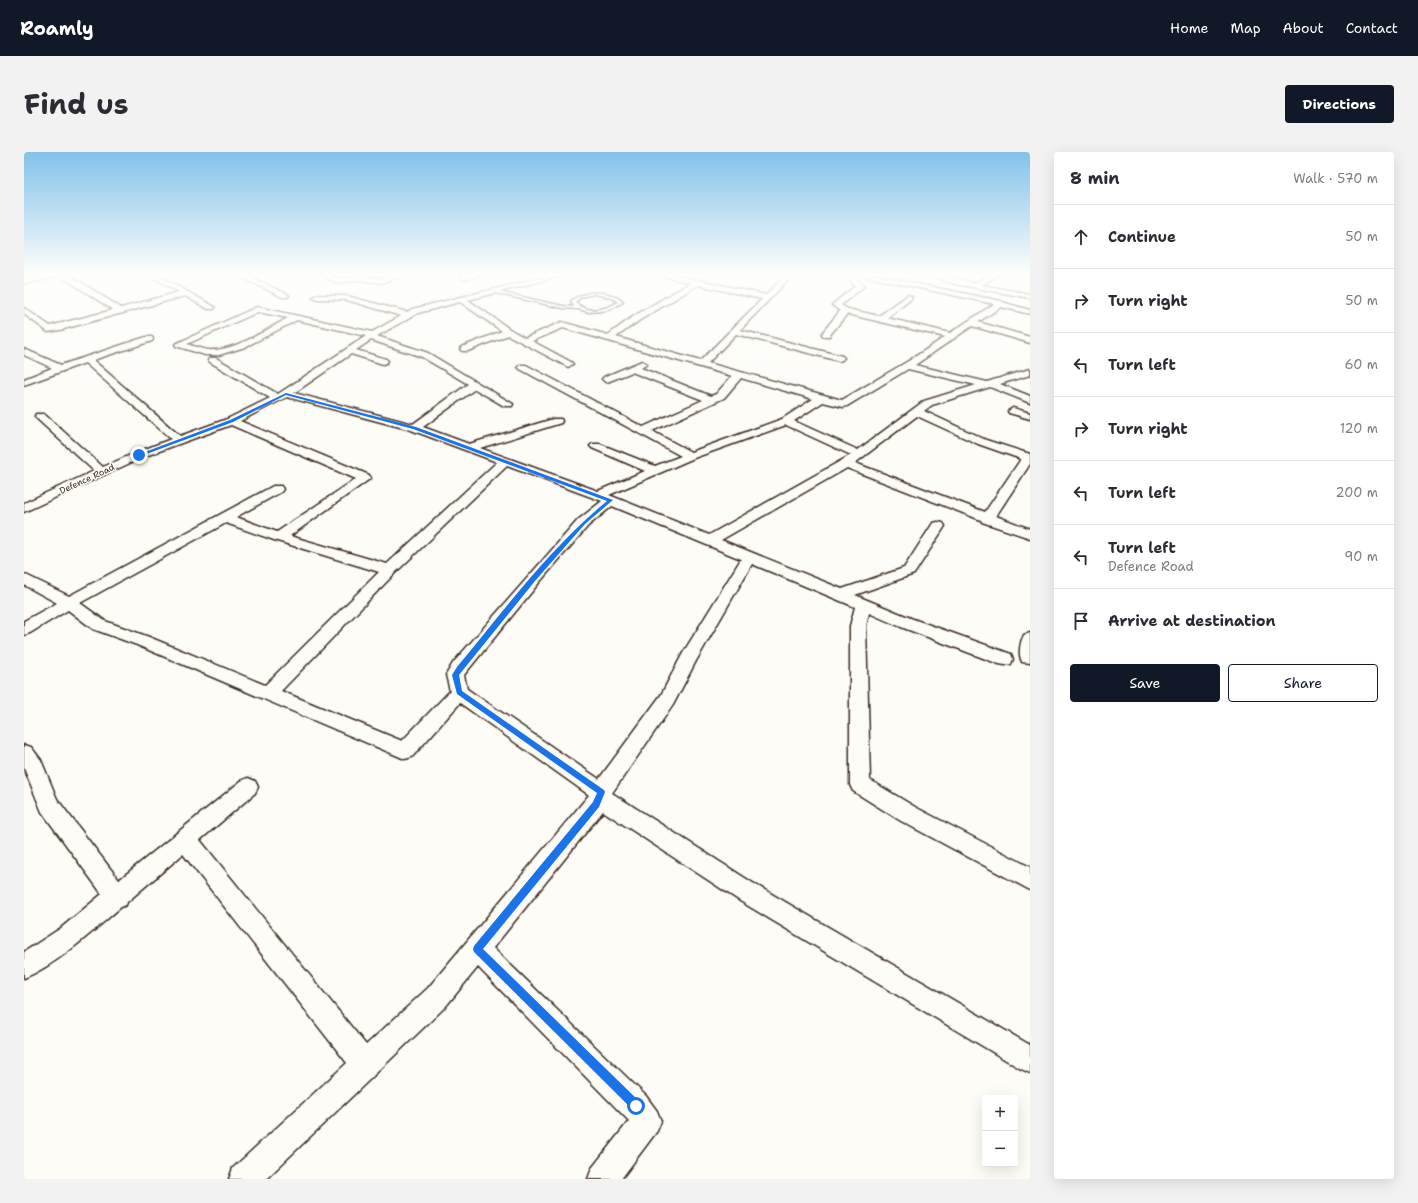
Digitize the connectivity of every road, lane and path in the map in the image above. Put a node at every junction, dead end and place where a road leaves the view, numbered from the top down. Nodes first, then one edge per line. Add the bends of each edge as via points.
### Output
1 (39, 322) edge
2 (80, 322) edge
3 (228, 322) edge
4 (287, 322) edge
5 (316, 322) edge
6 (395, 322) edge
7 (494, 322) edge
8 (632, 322) edge
9 (744, 322) edge
10 (836, 322) edge
11 (894, 322) edge
12 (974, 322) edge
13 (971, 324) junction
14 (508, 332) junction
15 (734, 332) junction
16 (826, 334) dead end
17 (372, 336) junction
18 (952, 336) junction
19 (610, 338) junction
20 (149, 339) dead end
21 (1030, 340) edge
22 (524, 341) junction
23 (465, 349) dead end
24 (349, 351) junction
25 (24, 352) edge
26 (664, 354) junction
27 (839, 358) dead end
28 (86, 359) junction
29 (213, 360) dead end
30 (383, 361) dead end
31 (568, 364) dead end
32 (702, 364) junction
33 (907, 366) junction
34 (523, 367) dead end
35 (632, 368) junction
36 (62, 369) junction
37 (1030, 372) edge
38 (738, 375) junction
39 (607, 379) dead end
40 (24, 382) edge
41 (475, 384) junction
42 (989, 384) junction
43 (282, 396) junction
44 (821, 398) junction
45 (712, 400) junction
46 (1030, 400) edge
47 (508, 404) dead end
48 (1013, 411) dead end
49 (916, 412) junction
50 (40, 416) dead end
51 (1030, 416) edge
52 (231, 421) junction
53 (558, 421) dead end
54 (786, 421) junction
55 (415, 428) junction
56 (643, 431) junction
57 (179, 441) junction
58 (596, 446) dead end
59 (469, 448) junction
60 (859, 455) junction
61 (690, 456) junction
62 (1029, 458) edge
63 (504, 461) junction
64 (846, 464) junction
65 (654, 470) junction
66 (102, 472) junction
67 (277, 489) dead end
68 (604, 498) junction
69 (26, 505) edge
70 (226, 518) junction
71 (987, 519) junction
72 (938, 526) dead end
73 (1030, 534) edge
74 (279, 537) junction
75 (709, 541) junction
76 (748, 557) junction
77 (390, 570) junction
78 (24, 579) edge
79 (842, 596) junction
80 (68, 602) junction
81 (863, 604) junction
82 (24, 629) edge
83 (1030, 639) edge
84 (1028, 657) dead end
85 (1005, 660) dead end
86 (459, 692) junction
87 (267, 694) junction
88 (24, 753) edge
89 (248, 787) dead end
90 (600, 795) junction
91 (185, 839) junction
92 (1030, 879) edge
93 (118, 897) junction
94 (477, 949) junction
95 (24, 966) edge
96 (1030, 1060) edge
97 (365, 1065) junction
98 (244, 1179) edge
99 (603, 1179) edge

1 - 2 street via 48,328
3 - 4 street via 179,344 204,352 221,352 246,343
5 - 17 street
6 - 17 street, Defence Road
7 - 14 street
8 - 19 street
9 - 15 street
10 - 16 street
11 - 18 street
12 - 13 street
13 - 18 street
13 - 21 street
14 - 22 street
14 - 23 street
15 - 27 street
15 - 32 street
17 - 24 street, Defence Road
17 - 41 street via 425,355
18 - 33 street
19 - 22 street via 562,325
19 - 26 street
20 - 28 street
22 - 31 street
24 - 30 street
24 - 43 street, Defence Road
25 - 36 street
26 - 32 street
26 - 35 street
28 - 36 street
28 - 57 street
29 - 43 street
32 - 38 street
33 - 42 street
33 - 44 street via 843,404
34 - 56 street
35 - 39 street
35 - 45 street
36 - 40 street
37 - 42 street
38 - 44 street
38 - 45 street via 720,396
41 - 47 street
41 - 55 street
42 - 46 street
42 - 49 street via 928,402
43 - 52 street, Defence Road
43 - 55 street
44 - 54 street
45 - 56 street
48 - 51 street
49 - 60 street
49 - 62 street via 982,442
50 - 66 street
52 - 57 street, Defence Road
52 - 74 street via 365,478
53 - 59 street
54 - 60 street
54 - 61 street
55 - 59 street
56 - 61 street
57 - 66 street, Defence Road
58 - 65 street
59 - 63 street
60 - 64 street
61 - 65 street
62 - 71 street
63 - 68 street
63 - 77 street
64 - 71 street
64 - 75 street
65 - 68 street
66 - 69 street, Defence Road
67 - 70 street
68 - 75 street
68 - 86 street via 459,668 455,675
70 - 74 street
70 - 80 street
71 - 73 street
72 - 79 street via 909,571 852,590
74 - 77 street
75 - 76 street
76 - 79 street
76 - 90 street via 667,700
77 - 87 street
78 - 80 street
79 - 81 street
80 - 82 street
80 - 87 street via 99,625
81 - 85 street
81 - 92 street via 858,626 860,785 908,814
83 - 84 street
86 - 87 street via 405,751
86 - 90 street
88 - 93 street via 34,766 48,804
89 - 91 street
90 - 94 street via 596,804
90 - 96 street via 748,893
91 - 93 street
91 - 97 street
93 - 95 street via 69,936
94 - 97 street via 437,998
94 - 99 street via 636,1106 647,1121
97 - 98 street

